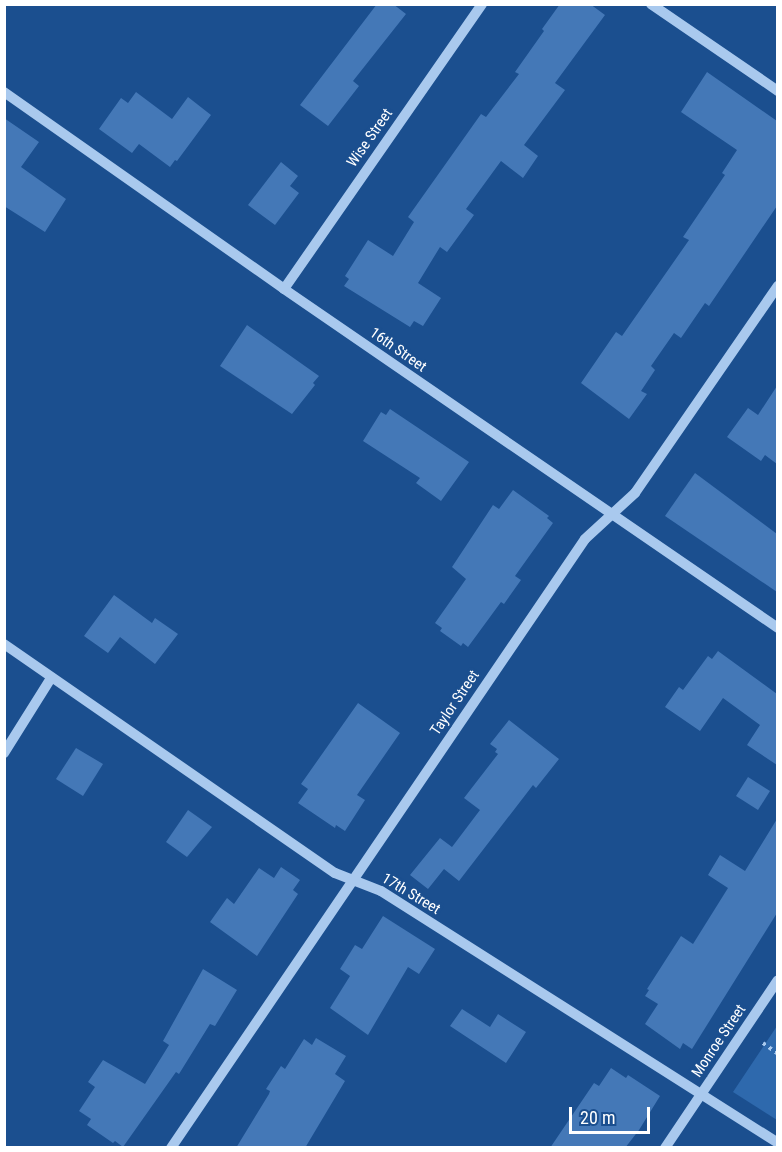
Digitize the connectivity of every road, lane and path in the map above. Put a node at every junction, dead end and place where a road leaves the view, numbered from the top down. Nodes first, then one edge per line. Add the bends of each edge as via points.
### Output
1 (482, 4) edge
2 (651, 4) edge
3 (4, 92) edge
4 (777, 92) edge
5 (777, 286) edge
6 (284, 290) junction
7 (612, 516) junction
8 (777, 628) edge
9 (4, 644) edge
10 (51, 678) junction
11 (4, 753) edge
12 (352, 880) junction
13 (777, 980) edge
14 (763, 1043) dead end
15 (777, 1054) edge
16 (700, 1096) junction
17 (777, 1143) edge
18 (171, 1148) edge
19 (665, 1148) edge

1 - 6 street, Wise Street
2 - 4 street
3 - 6 street, 16th Street
5 - 7 street, Taylor Street via 635,493
6 - 7 street, 16th Street
7 - 8 street, 16th Street
7 - 12 street, Taylor Street via 585,539
9 - 10 street, 17th Street
10 - 11 street
10 - 12 street, 17th Street via 334,873
12 - 16 street, 17th Street via 381,891
12 - 18 street, Taylor Street
13 - 16 street, Monroe Street
14 - 15 path
16 - 17 street, 17th Street
16 - 19 street, Monroe Street

